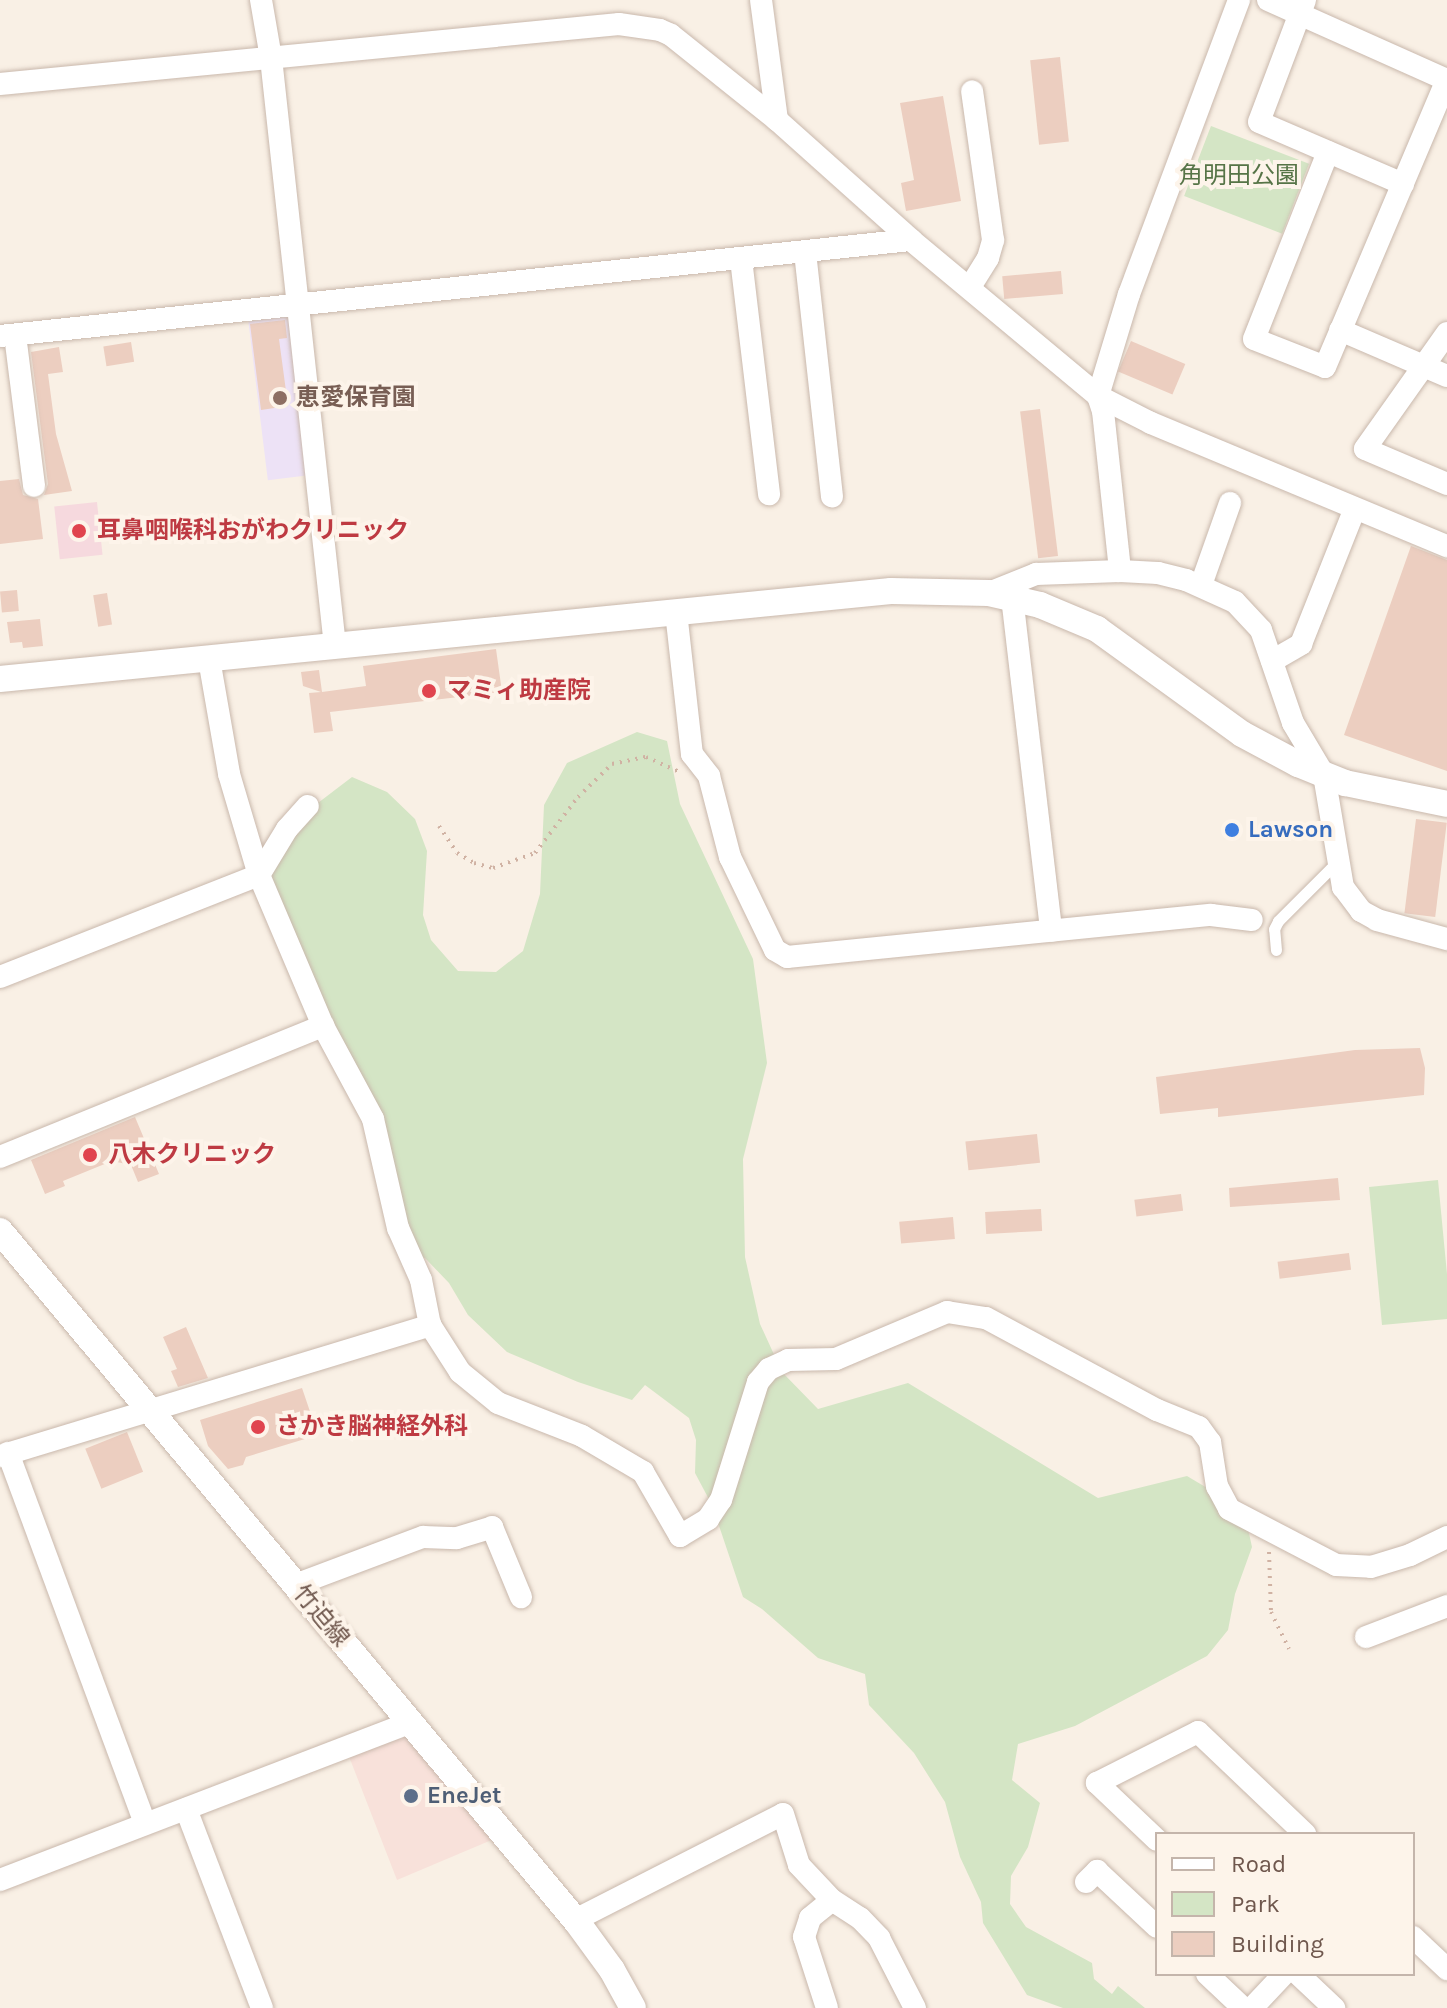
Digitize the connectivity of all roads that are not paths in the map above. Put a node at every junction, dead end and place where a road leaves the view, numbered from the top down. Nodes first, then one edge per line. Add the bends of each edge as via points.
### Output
1 (261, 0) edge
2 (761, 0) edge
3 (1239, 0) edge
4 (1268, 0) edge
5 (1302, 7) edge
6 (271, 58) junction
7 (1447, 80) edge
8 (0, 84) edge
9 (972, 91) dead end
10 (777, 120) junction
11 (1328, 152) junction
12 (1403, 184) junction
13 (911, 240) junction
14 (805, 252) junction
15 (741, 259) junction
16 (970, 287) junction
17 (298, 305) junction
18 (1340, 330) junction
19 (1447, 333) edge
20 (8, 336) edge
21 (1424, 366) junction
22 (1447, 376) edge
23 (1098, 396) junction
24 (1447, 484) edge
25 (34, 486) dead end
26 (769, 494) dead end
27 (832, 497) dead end
28 (1230, 503) dead end
29 (1355, 508) junction
30 (1447, 546) edge
31 (1120, 571) junction
32 (1201, 585) junction
33 (1000, 595) junction
34 (676, 612) junction
35 (335, 646) junction
36 (209, 659) junction
37 (1272, 661) junction
38 (0, 679) edge
39 (1324, 775) junction
40 (1447, 804) edge
41 (308, 806) dead end
42 (1339, 860) junction
43 (259, 875) junction
44 (1252, 920) dead end
45 (1051, 931) junction
46 (1447, 939) edge
47 (1276, 950) dead end
48 (0, 977) edge
49 (323, 1026) junction
50 (0, 1157) edge
51 (0, 1231) edge
52 (430, 1325) junction
53 (148, 1409) junction
54 (4, 1454) edge
55 (1447, 1537) edge
56 (295, 1585) junction
57 (521, 1597) dead end
58 (1447, 1606) edge
59 (1366, 1637) dead end
60 (410, 1723) junction
61 (186, 1809) junction
62 (145, 1824) junction
63 (1303, 1832) edge
64 (1155, 1838) edge
65 (0, 1880) edge
66 (1086, 1882) dead end
67 (832, 1900) junction
68 (575, 1920) junction
69 (1155, 1925) edge
70 (1415, 1939) edge
71 (1447, 1969) edge
72 (1209, 1976) edge
73 (1282, 1976) edge
74 (1300, 1976) edge
75 (262, 2008) edge
76 (633, 2008) edge
77 (827, 2008) edge
78 (915, 2008) edge
79 (1243, 2008) edge
80 (1252, 2008) edge
81 (1334, 2008) edge

1 - 6 street
2 - 10 street
3 - 23 street via 1129,294
4 - 5 street
5 - 7 street
5 - 11 street via 1259,122
6 - 8 street
6 - 10 street via 637,25 671,35
6 - 17 street
7 - 12 street
9 - 16 street via 993,240
10 - 13 street
11 - 12 street
11 - 18 street via 1254,339 1325,367
12 - 18 street
13 - 14 street
13 - 16 street
14 - 15 street
14 - 27 street
15 - 17 street
15 - 26 street
16 - 23 street
17 - 20 street
17 - 35 street
18 - 21 street
19 - 21 street
20 - 25 street
21 - 22 street
21 - 24 street via 1365,449
23 - 29 street
23 - 31 street
28 - 32 street
29 - 30 street
29 - 37 street via 1301,644
31 - 32 street via 1158,573
31 - 33 street via 1036,574
32 - 37 street via 1250,614
33 - 34 street via 891,591
33 - 39 street via 1097,629 1242,734
33 - 45 street
34 - 35 street
34 - 45 street via 692,754 709,776 725,845 775,950 787,957
35 - 36 street
36 - 38 street
36 - 43 street via 229,774
37 - 39 street via 1293,723
39 - 40 street
39 - 42 street
41 - 43 street
42 - 46 street via 1343,887 1361,911
42 - 47 lane via 1278,921
43 - 48 street
43 - 49 street
44 - 45 street via 1211,915
49 - 50 street
49 - 52 street via 373,1119 398,1228 421,1280
51 - 53 street, 竹迫線
52 - 53 street
52 - 55 street via 460,1372 498,1403 582,1436 643,1472 680,1536 708,1519 721,1500 758,1382 769,1369 788,1360 836,1359 947,1312 986,1318 1199,1427 1210,1442 1217,1486 1229,1509 1336,1565 1371,1567
53 - 54 street
53 - 56 street, 竹迫線
54 - 62 street
56 - 57 street via 423,1537 457,1538 492,1527
56 - 60 street, 竹迫線
58 - 59 street
60 - 61 street
60 - 68 street, 竹迫線
61 - 62 street
61 - 75 street
62 - 65 street
63 - 64 street via 1198,1732 1097,1783
66 - 69 street via 1097,1871
67 - 68 street via 799,1865 783,1814
67 - 77 street via 810,1918 804,1937
67 - 78 street via 879,1938
68 - 76 street, 竹迫線
70 - 71 street
72 - 79 street
73 - 80 street
74 - 81 street

